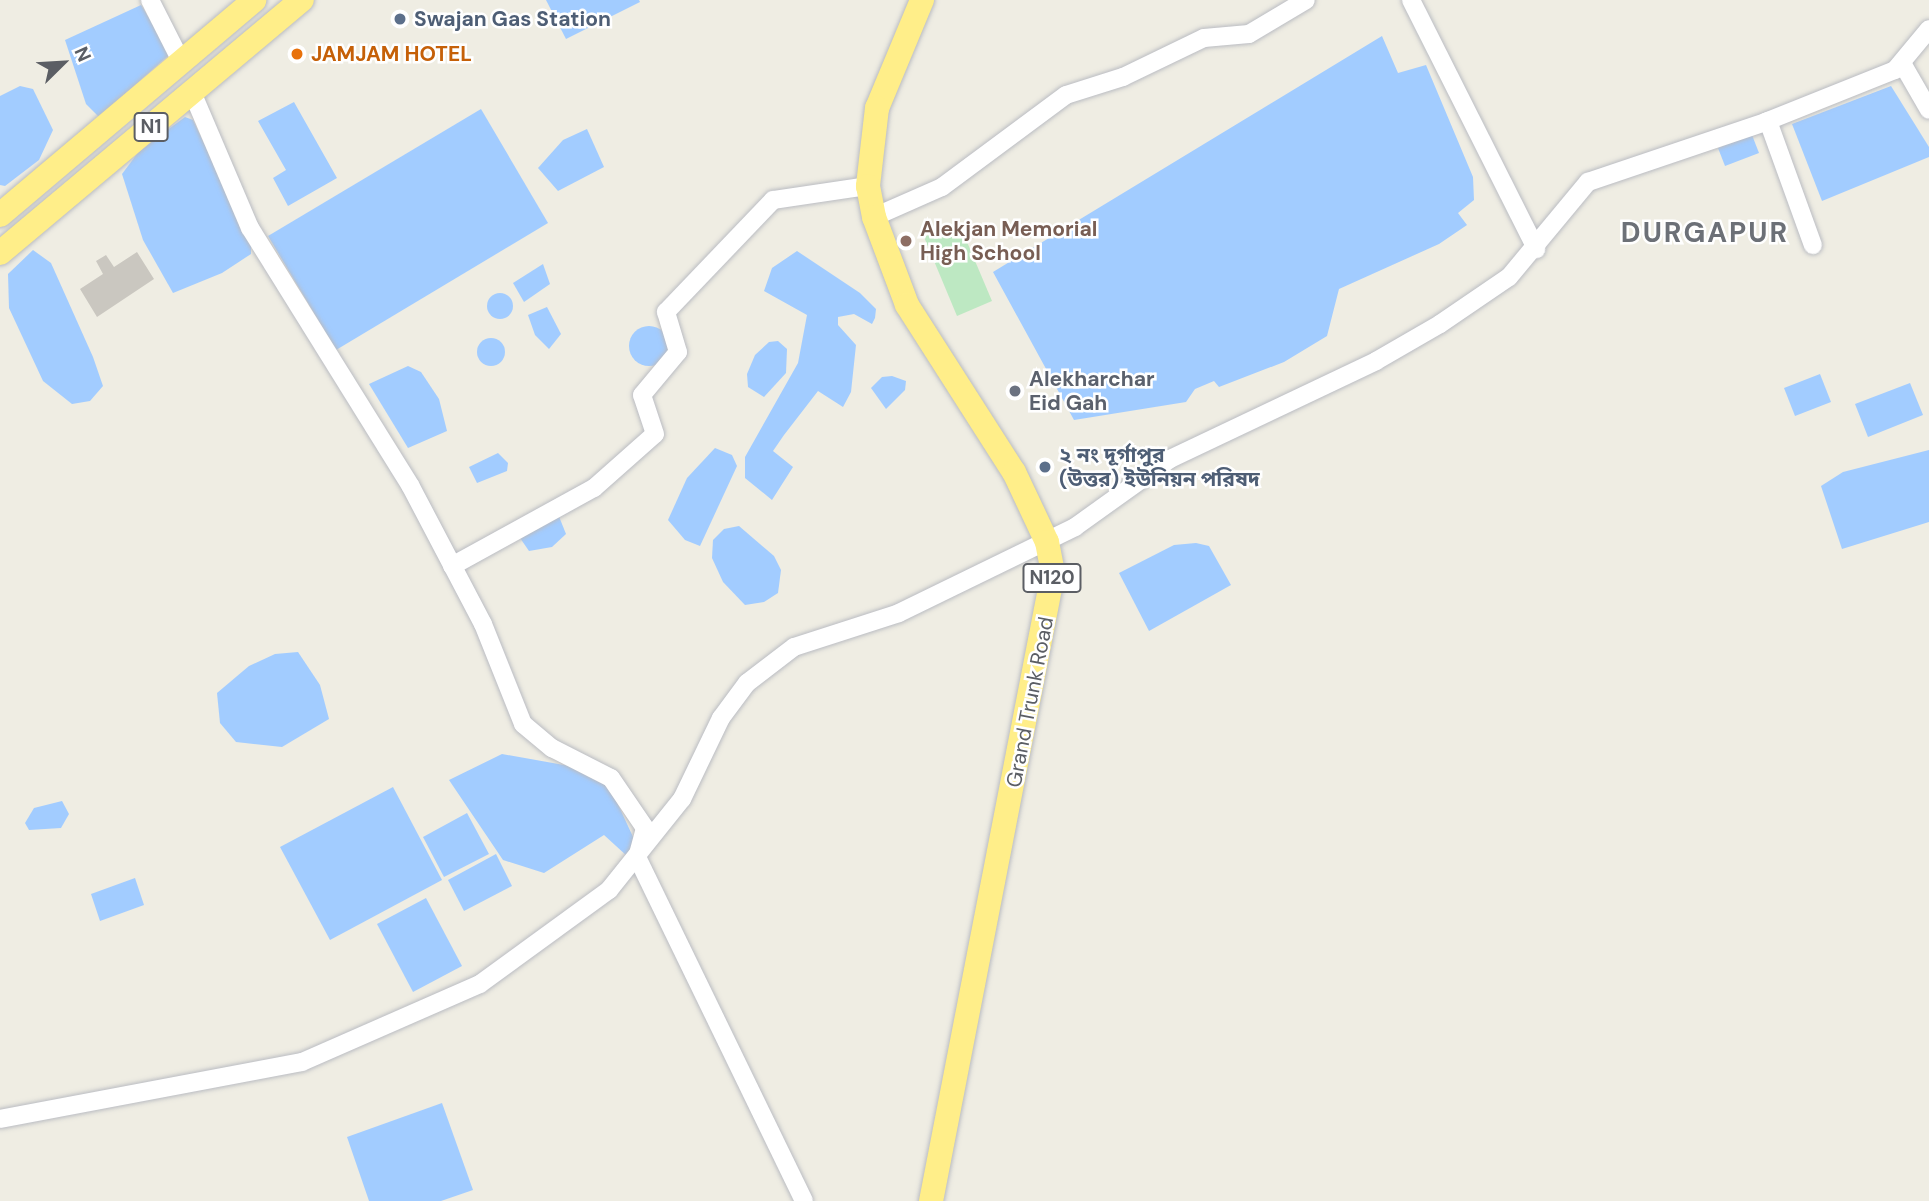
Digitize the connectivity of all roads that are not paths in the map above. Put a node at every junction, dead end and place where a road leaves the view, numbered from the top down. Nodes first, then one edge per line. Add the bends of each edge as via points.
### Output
1 (150, 0) edge
2 (254, 0) edge
3 (302, 0) edge
4 (922, 0) edge
5 (1306, 0) edge
6 (1411, 0) edge
7 (1929, 29) edge
8 (181, 61) junction
9 (1902, 62) junction
10 (192, 92) junction
11 (1929, 110) edge
12 (1768, 121) junction
13 (868, 186) junction
14 (0, 215) edge
15 (874, 217) junction
16 (1814, 245) dead end
17 (1536, 249) junction
18 (0, 253) edge
19 (1048, 542) junction
20 (452, 566) junction
21 (637, 857) junction
22 (0, 1119) edge
23 (804, 1201) edge
24 (931, 1201) edge

1 - 8 street
2 - 8 highway, N1
3 - 10 highway, N1
4 - 13 highway, Grand Trunk Road / N120 via 877,108
5 - 15 street via 1249,34 1204,37 1123,77 1066,95 942,187
6 - 17 street
7 - 9 street
8 - 14 highway, N1
9 - 11 street
9 - 12 street via 1895,70
10 - 18 highway, N1
10 - 20 street via 250,228 379,430
12 - 16 street
12 - 17 street via 1588,182
13 - 15 highway, Grand Trunk Road / N120
13 - 20 street via 773,200 666,312 678,352 642,395 655,434 594,488
15 - 19 highway, Grand Trunk Road / N120 via 907,305 1014,472
17 - 19 street via 1509,277 1440,324 1376,361 1170,459
19 - 21 street via 899,613 794,647 756,676 721,718 682,799
19 - 24 highway, Grand Trunk Road / N120 via 1053,573 1049,605
20 - 21 street via 517,699 523,724 552,748 611,778 645,828
21 - 22 street via 609,891 480,984 355,1043 302,1062
21 - 23 street

